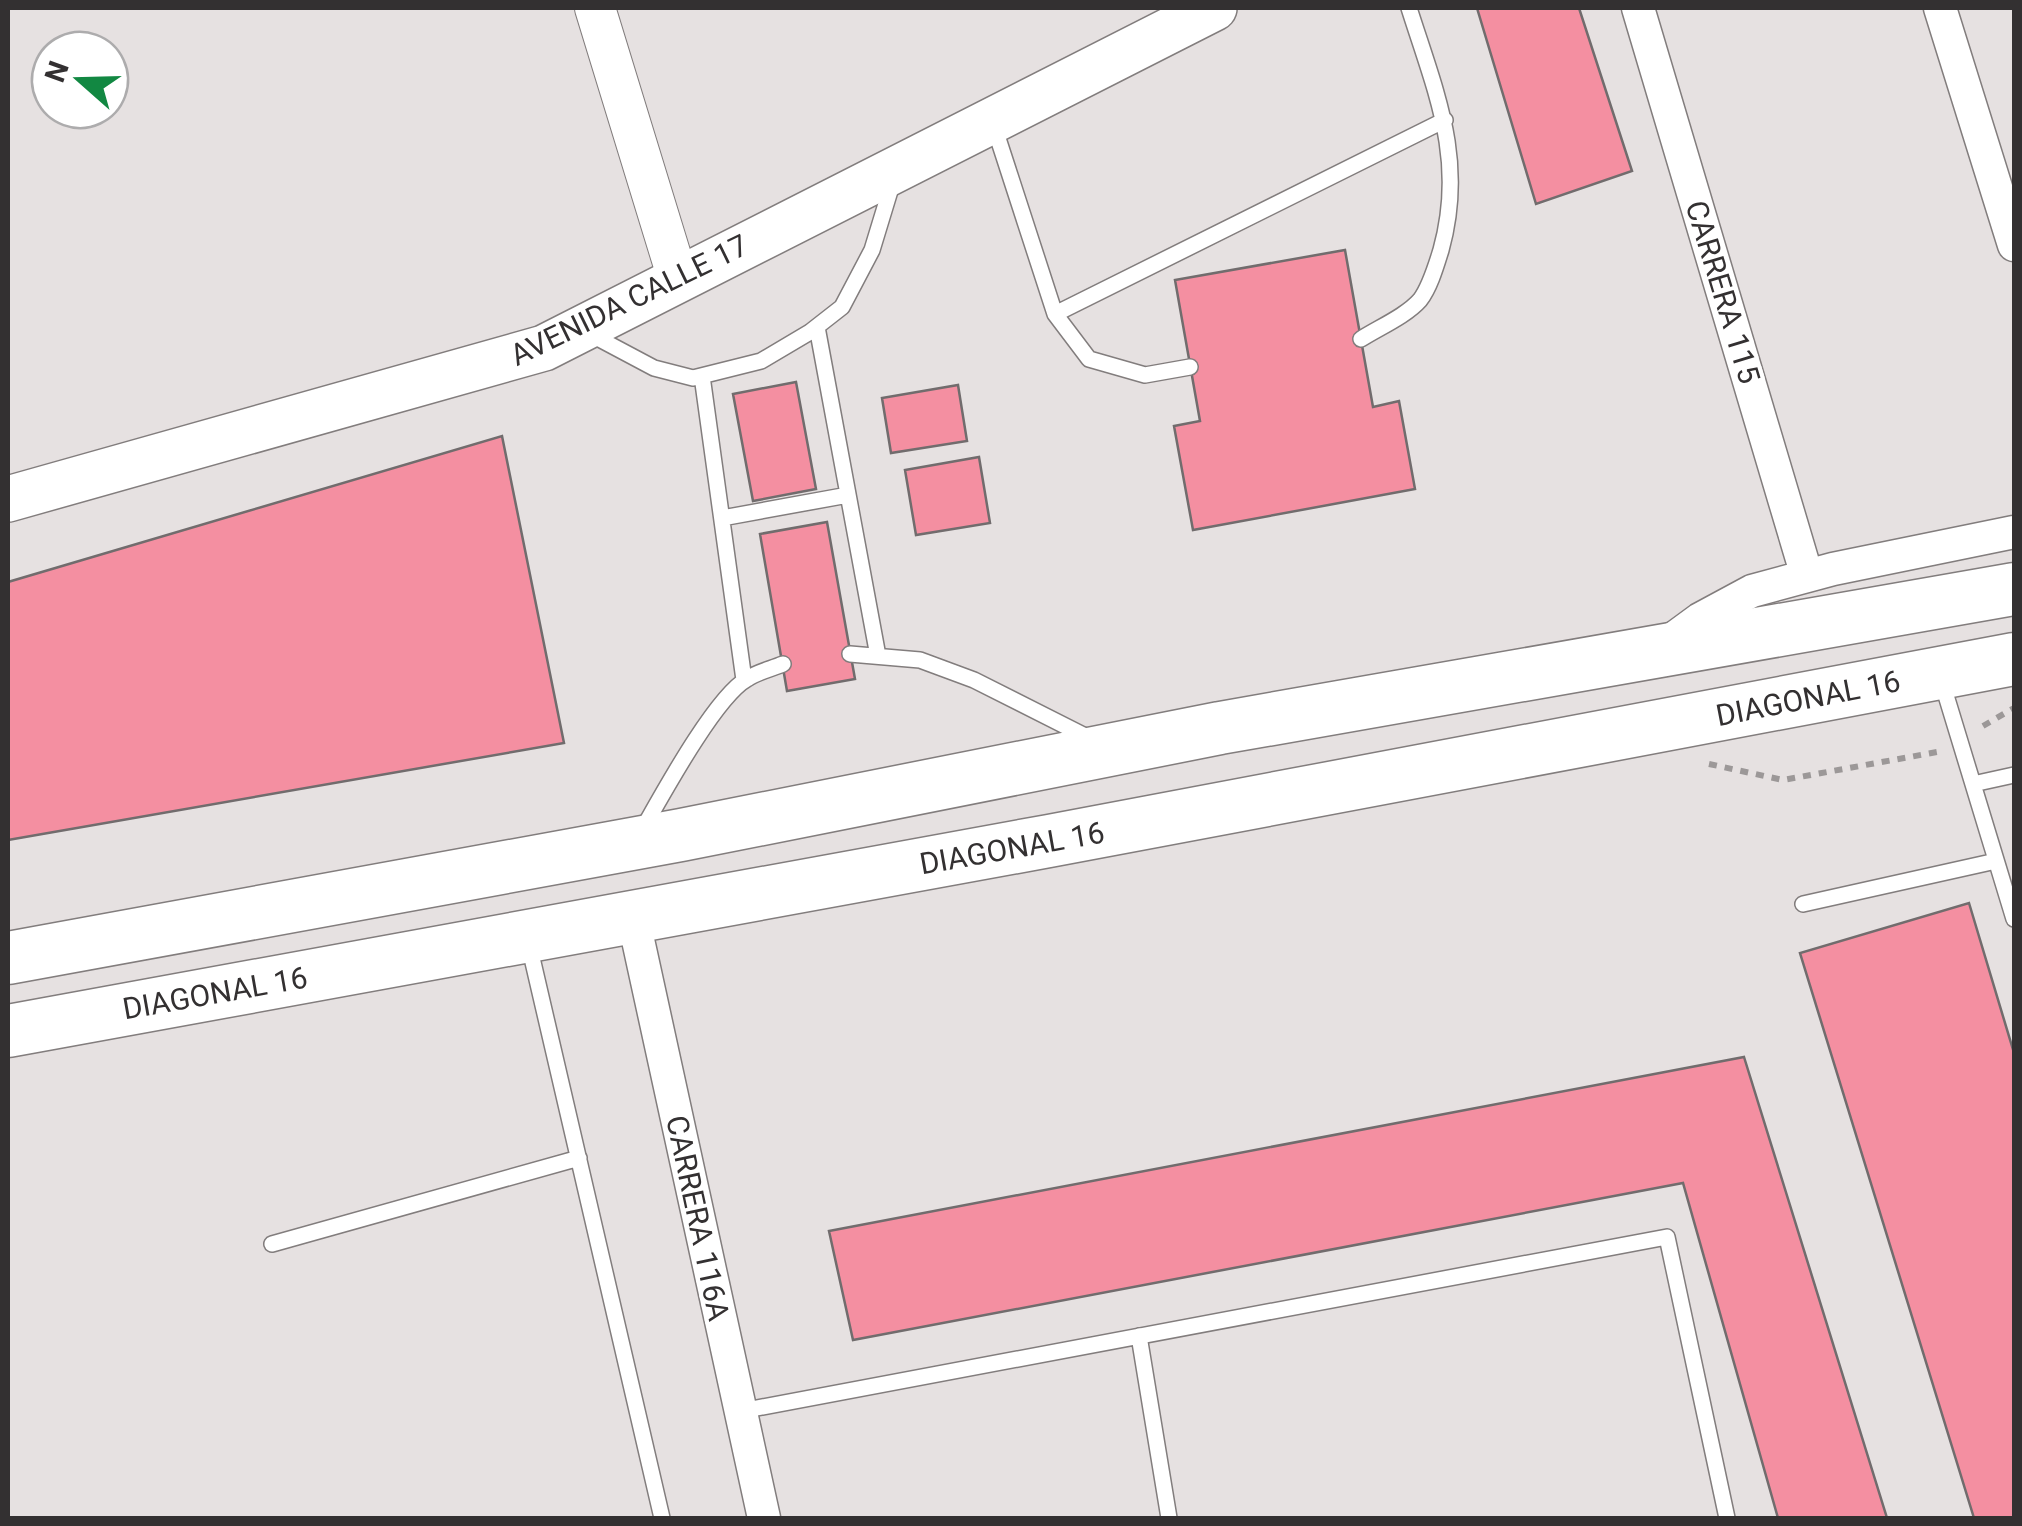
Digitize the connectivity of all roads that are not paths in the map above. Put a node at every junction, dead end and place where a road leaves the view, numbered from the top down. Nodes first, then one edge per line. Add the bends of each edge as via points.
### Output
1 (595, 8) edge
2 (1214, 8) edge
3 (1410, 8) edge
4 (1638, 8) edge
5 (1940, 8) edge
6 (992, 120) junction
7 (1445, 120) junction
8 (896, 168) junction
9 (2014, 245) edge
10 (678, 279) junction
11 (1056, 314) junction
12 (817, 327) junction
13 (582, 330) junction
14 (1361, 339) dead end
15 (1190, 368) dead end
16 (702, 376) junction
17 (848, 495) junction
18 (8, 499) edge
19 (722, 518) junction
20 (2014, 532) edge
21 (1807, 576) junction
22 (2014, 589) edge
23 (1660, 649) junction
24 (850, 654) dead end
25 (878, 656) junction
26 (2014, 659) edge
27 (783, 664) dead end
28 (1939, 674) junction
29 (744, 680) junction
30 (1112, 750) junction
31 (2014, 775) edge
32 (1973, 784) junction
33 (635, 841) junction
34 (1996, 861) junction
35 (1803, 904) dead end
36 (633, 917) junction
37 (2014, 920) edge
38 (527, 936) junction
39 (8, 958) edge
40 (8, 1031) edge
41 (579, 1158) junction
42 (272, 1244) dead end
43 (1138, 1336) junction
44 (741, 1411) junction
45 (662, 1518) edge
46 (764, 1518) edge
47 (1169, 1518) edge
48 (1727, 1518) edge

1 - 10 street
2 - 6 main road, AVENIDA CALLE 17
3 - 7 lane
4 - 21 street, CARRERA 115
5 - 9 street
6 - 8 main road, AVENIDA CALLE 17
6 - 11 lane
7 - 11 lane
7 - 14 lane via 1452,183 1436,268 1419,301
8 - 10 main road, AVENIDA CALLE 17
8 - 12 lane via 872,250 842,306
10 - 13 main road, AVENIDA CALLE 17
11 - 15 lane via 1089,358 1145,376
12 - 16 lane via 761,362
12 - 17 lane
13 - 16 lane via 654,368
13 - 18 main road, AVENIDA CALLE 17 via 498,363
16 - 19 lane
17 - 19 lane
17 - 25 lane
19 - 29 lane
20 - 21 street
21 - 23 street via 1752,591
22 - 23 main road
23 - 30 main road
24 - 25 lane
25 - 30 lane via 920,660 974,680
26 - 28 main road, DIAGONAL 16
27 - 29 lane
28 - 32 lane
28 - 36 main road, DIAGONAL 16
29 - 33 lane via 686,755
30 - 33 main road
31 - 32 lane
32 - 34 lane
33 - 39 main road
34 - 35 lane
34 - 37 lane
36 - 38 main road, DIAGONAL 16
36 - 44 street, CARRERA 116A
38 - 40 main road, DIAGONAL 16
38 - 41 lane
41 - 42 lane
41 - 45 lane
43 - 44 lane
43 - 47 lane
43 - 48 lane via 1667,1237
44 - 46 street, CARRERA 116A

